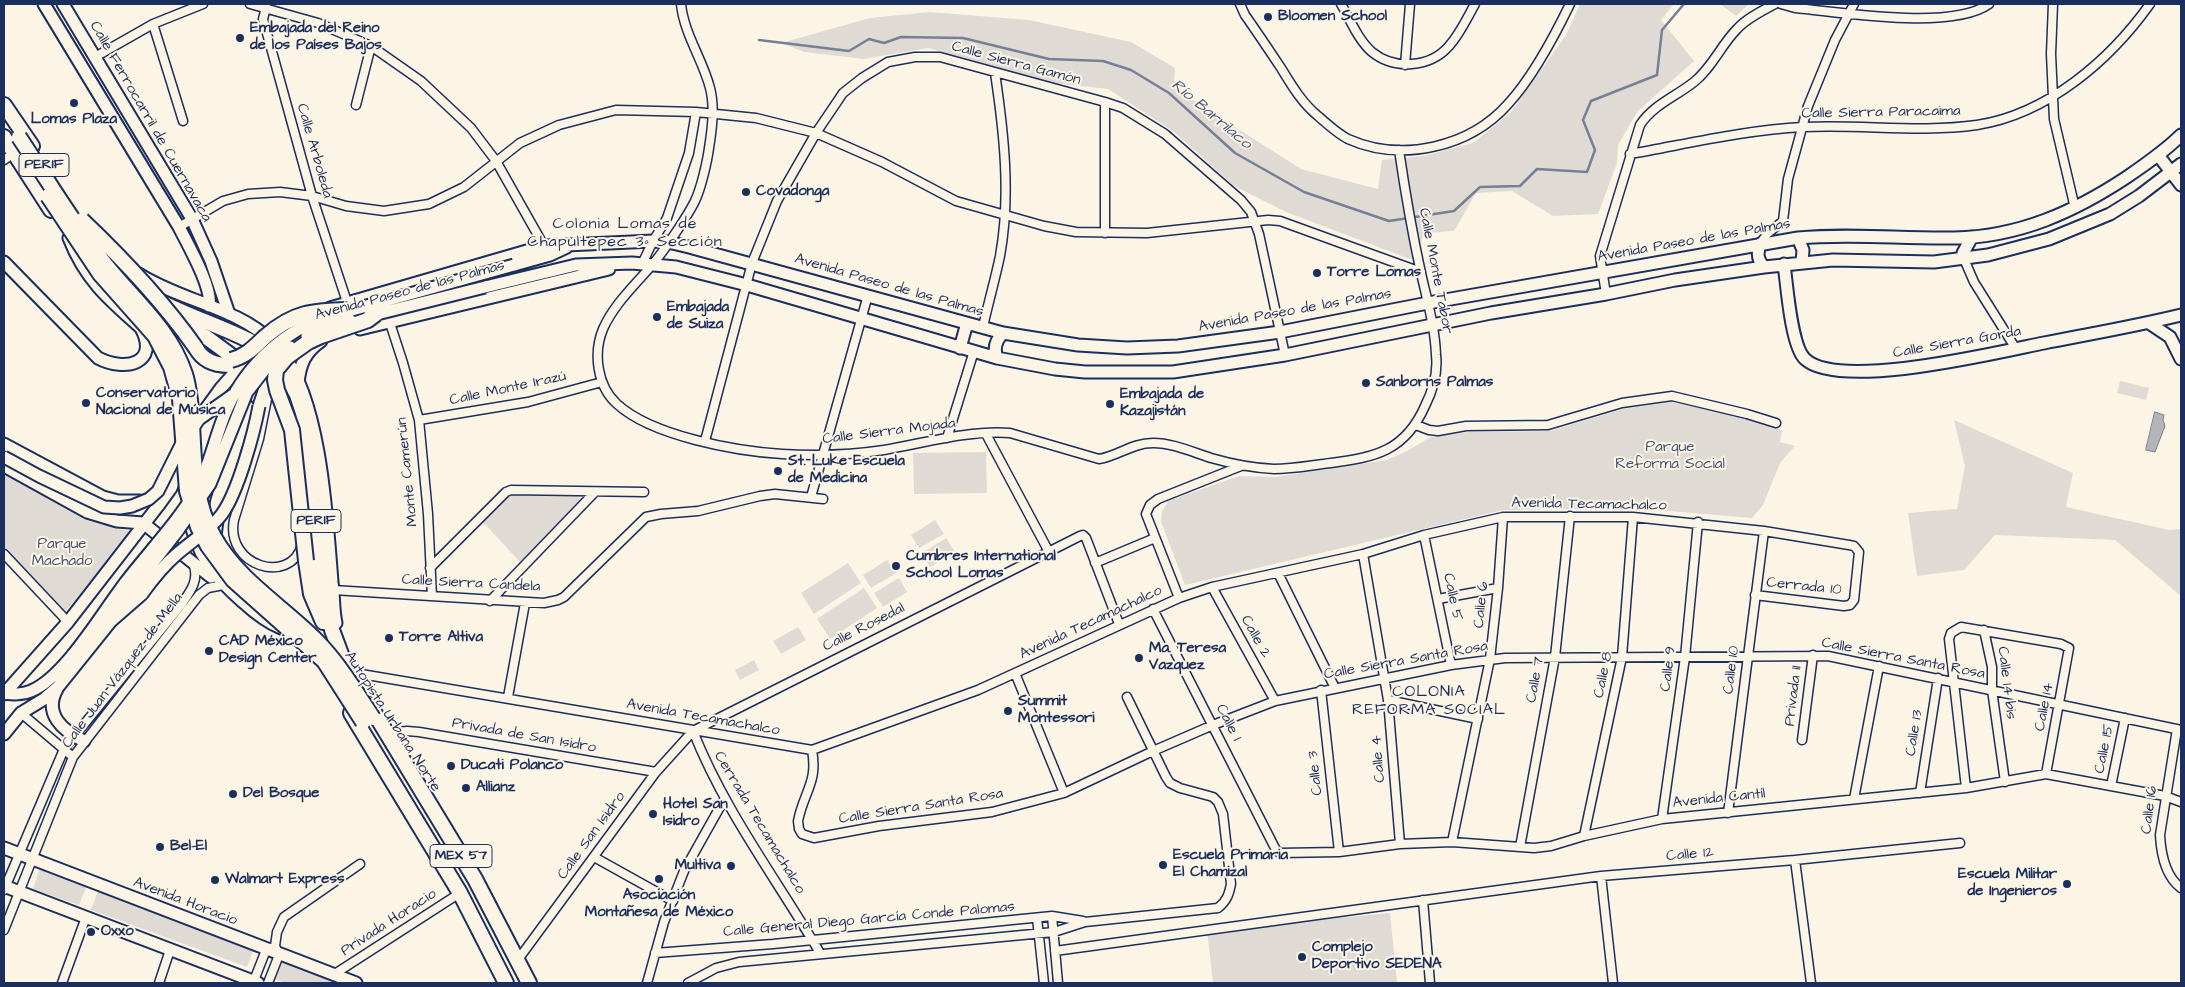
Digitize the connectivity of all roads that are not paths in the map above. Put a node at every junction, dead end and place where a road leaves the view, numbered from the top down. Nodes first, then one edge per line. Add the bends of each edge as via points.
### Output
1 (44, 4) edge
2 (63, 4) edge
3 (202, 4) edge
4 (250, 4) edge
5 (681, 4) edge
6 (1233, 4) edge
7 (1240, 4) edge
8 (1341, 4) edge
9 (1410, 4) edge
10 (1475, 4) edge
11 (1570, 4) edge
12 (1776, 4) edge
13 (1781, 4) edge
14 (1854, 4) edge
15 (1989, 4) edge
16 (2053, 4) edge
17 (2150, 4) edge
18 (268, 9) junction
19 (1848, 12) junction
20 (1245, 15) junction
21 (153, 24) junction
22 (80, 32) junction
23 (67, 41) junction
24 (370, 46) junction
25 (95, 57) junction
26 (1405, 65) junction
27 (995, 73) junction
28 (2052, 96) junction
29 (1105, 102) junction
30 (4, 105) edge
31 (356, 105) dead end
32 (696, 112) junction
33 (4, 113) edge
34 (712, 114) junction
35 (184, 121) dead end
36 (1802, 127) junction
37 (4, 130) edge
38 (816, 132) junction
39 (2181, 135) edge
40 (4, 137) edge
41 (1399, 150) junction
42 (1630, 154) junction
43 (2158, 155) junction
44 (9, 157) edge
45 (496, 161) junction
46 (2181, 164) edge
47 (2171, 172) junction
48 (2181, 185) edge
49 (312, 196) junction
50 (62, 201) junction
51 (2076, 208) junction
52 (1005, 216) junction
53 (192, 219) junction
54 (1255, 220) junction
55 (84, 225) junction
56 (178, 228) junction
57 (1105, 233) junction
58 (1972, 237) junction
59 (69, 238) junction
60 (1798, 238) junction
61 (653, 240) junction
62 (668, 242) junction
63 (1760, 244) junction
64 (574, 245) junction
65 (544, 246) junction
66 (1964, 259) junction
67 (4, 262) edge
68 (1802, 262) junction
69 (752, 263) junction
70 (642, 264) junction
71 (1784, 264) junction
72 (1764, 267) junction
73 (1421, 272) junction
74 (1602, 273) junction
75 (747, 285) junction
76 (1606, 294) junction
77 (868, 295) junction
78 (1428, 303) junction
79 (209, 306) junction
80 (343, 308) junction
81 (316, 313) junction
82 (228, 314) junction
83 (2181, 316) edge
84 (383, 317) junction
85 (861, 318) junction
86 (247, 323) junction
87 (967, 323) junction
88 (2149, 323) junction
89 (1432, 324) junction
90 (286, 325) junction
91 (983, 327) junction
92 (141, 328) junction
93 (1280, 332) junction
94 (1003, 333) junction
95 (2170, 337) junction
96 (324, 340) junction
97 (272, 341) junction
98 (252, 342) dead end
99 (196, 348) junction
100 (960, 348) junction
101 (2016, 349) junction
102 (974, 351) junction
103 (1285, 355) junction
104 (252, 357) junction
105 (233, 358) dead end
106 (997, 358) junction
107 (281, 360) junction
108 (2181, 360) edge
109 (243, 370) junction
110 (293, 380) junction
111 (228, 381) junction
112 (602, 382) junction
113 (235, 394) junction
114 (214, 398) junction
115 (255, 403) junction
116 (419, 420) junction
117 (1776, 423) dead end
118 (1416, 425) junction
119 (986, 434) junction
120 (947, 438) junction
121 (705, 441) junction
122 (4, 444) edge
123 (822, 455) junction
124 (4, 457) edge
125 (180, 465) junction
126 (4, 466) edge
127 (1241, 466) junction
128 (171, 488) junction
129 (595, 492) junction
130 (644, 492) dead end
131 (811, 497) junction
132 (823, 499) dead end
133 (1570, 516) junction
134 (1504, 517) junction
135 (1633, 517) junction
136 (1698, 522) junction
137 (143, 523) junction
138 (306, 524) junction
139 (1764, 531) junction
140 (1424, 535) junction
141 (1155, 538) junction
142 (1049, 552) junction
143 (4, 554) edge
144 (1363, 554) junction
145 (192, 562) junction
146 (1095, 563) junction
147 (321, 565) junction
148 (430, 568) junction
149 (1278, 573) junction
150 (223, 585) junction
151 (1212, 587) junction
152 (133, 588) junction
153 (1498, 588) junction
154 (333, 590) junction
155 (432, 596) junction
156 (1755, 596) junction
157 (1179, 598) junction
158 (1438, 599) junction
159 (490, 600) junction
160 (525, 603) junction
161 (1850, 605) joint
162 (185, 608) junction
163 (1153, 610) junction
164 (68, 622) junction
165 (1119, 624) junction
166 (281, 628) junction
167 (1984, 630) junction
168 (1813, 655) junction
169 (1748, 656) junction
170 (1554, 657) junction
171 (1622, 657) junction
172 (1685, 657) junction
173 (1490, 659) junction
174 (1451, 665) junction
175 (1880, 666) junction
176 (347, 671) junction
177 (1015, 673) junction
178 (1938, 678) junction
179 (1385, 679) junction
180 (1955, 681) junction
181 (58, 688) junction
182 (1335, 688) junction
183 (1321, 690) junction
184 (1992, 690) junction
185 (4, 693) edge
186 (1127, 697) dead end
187 (508, 698) junction
188 (1388, 700) junction
189 (1275, 701) junction
190 (2058, 704) junction
191 (21, 713) junction
192 (2125, 718) junction
193 (1478, 719) junction
194 (1213, 725) junction
195 (2179, 730) edge
196 (692, 731) junction
197 (388, 733) junction
198 (4, 734) edge
199 (79, 738) junction
200 (1802, 740) dead end
201 (64, 748) junction
202 (812, 750) junction
203 (1153, 751) junction
204 (73, 757) junction
205 (656, 772) junction
206 (2046, 774) junction
207 (2005, 782) junction
208 (2111, 786) junction
209 (1966, 788) junction
210 (1064, 793) junction
211 (1920, 793) junction
212 (2165, 796) junction
213 (725, 798) junction
214 (1854, 799) junction
215 (2181, 802) edge
216 (1728, 813) junction
217 (1662, 819) junction
218 (1584, 836) junction
219 (1452, 842) junction
220 (1960, 843) dead end
221 (1400, 844) junction
222 (1520, 847) junction
223 (4, 848) edge
224 (1276, 850) joint
225 (1339, 852) junction
226 (19, 854) junction
227 (594, 857) junction
228 (34, 860) junction
229 (1795, 860) junction
230 (360, 864) dead end
231 (1601, 876) junction
232 (4, 887) edge
233 (2181, 888) edge
234 (20, 892) junction
235 (460, 893) junction
236 (673, 900) junction
237 (1423, 900) junction
238 (1052, 916) junction
239 (86, 917) junction
240 (1037, 918) junction
241 (1085, 922) junction
242 (4, 930) edge
243 (1054, 932) junction
244 (1039, 933) junction
245 (812, 939) junction
246 (773, 944) junction
247 (170, 950) junction
248 (273, 950) junction
249 (1056, 951) junction
250 (655, 953) junction
251 (820, 954) junction
252 (774, 958) junction
253 (517, 961) junction
254 (333, 975) junction
255 (62, 983) edge
256 (159, 983) edge
257 (255, 983) edge
258 (268, 983) edge
259 (356, 983) edge
260 (506, 983) edge
261 (513, 983) edge
262 (524, 983) edge
263 (529, 983) edge
264 (647, 983) edge
265 (688, 983) edge
266 (1044, 983) edge
267 (1058, 983) edge
268 (1430, 983) edge
269 (1613, 983) edge
270 (1812, 983) edge

1 - 23 main road, Calle Ferrocarril de Cuernavaca
2 - 22 main road, Calle Ferrocarril de Cuernavaca
3 - 21 street
4 - 18 street
5 - 34 street, Calle Sierra Mojada via 694,50 710,88
6 - 20 street
7 - 20 street
8 - 26 street via 1372,52
9 - 26 street
10 - 26 street via 1448,47 1421,63
11 - 41 street via 1525,82 1508,104 1483,127 1431,147
12 - 42 street via 1736,29 1694,82 1647,115
13 - 19 street
14 - 19 street
15 - 19 street via 1957,15 1937,17
16 - 28 street
17 - 28 street, Calle Sierra Paracaima via 2108,53
18 - 24 street via 318,23
18 - 49 street, Calle Arboleda via 264,11 263,19
19 - 36 street
20 - 41 street via 1301,100 1317,116 1347,138 1372,147
21 - 25 street
21 - 35 street
22 - 23 main road
22 - 25 main road, Calle Ferrocarril de Cuernavaca
23 - 56 main road, Calle Ferrocarril de Cuernavaca
24 - 31 street
24 - 45 street via 420,81 471,128
25 - 53 main road, Calle Ferrocarril de Cuernavaca
27 - 29 street, Calle Sierra Gamón
27 - 38 street, Calle Sierra Gamón via 940,57 888,62 843,93
27 - 52 street via 1005,137
28 - 36 street, Calle Sierra Paracaima via 2017,115 1978,124 1941,128
28 - 51 street via 2054,119
29 - 54 street, Calle Sierra Gamón via 1123,108 1165,134 1241,200
29 - 57 street
30 - 55 highway, PERIF
32 - 34 street
32 - 45 street via 616,110 559,124 520,143
32 - 61 street, Calle Sierra Mojada via 690,153 667,218
33 - 50 highway, Autopista Urbana Norte, bridge
34 - 38 street via 756,118
34 - 62 street, Calle Sierra Mojada via 709,149 695,201
36 - 42 street, Calle Sierra Paracaima
36 - 63 street via 1788,179 1783,221
37 - 261 highway, Autopista Urbana Norte, bridge via 92,263 155,336 171,366 180,399 187,491 198,527 208,546 233,580 324,661 460,881
38 - 52 street via 956,201
38 - 69 street, Calle Sierra Gamón via 777,201
39 - 43 main road, Avenida Paseo de las Palmas
40 - 44 highway, PERIF
41 - 73 street, Calle Monte Tabor
42 - 74 street via 1600,256
43 - 47 main road
43 - 51 main road, Avenida Paseo de las Palmas
44 - 59 highway, PERIF
45 - 49 street via 464,187 429,204 384,211 346,206
45 - 65 street
46 - 47 main road, Avenida Paseo de las Palmas
47 - 48 main road
47 - 66 main road, Avenida Paseo de las Palmas via 2110,214 2080,227 2014,249
49 - 53 street via 280,192 248,194 223,202
49 - 80 street, Calle Arboleda
50 - 99 highway, bridge via 132,270 174,317
50 - 176 highway, Autopista Urbana Norte, bridge via 106,265 154,318 175,350 190,395 198,493 215,539 237,570
51 - 58 main road, Avenida Paseo de las Palmas via 2017,230
52 - 57 street via 1076,232
52 - 91 street via 1000,256
53 - 56 street
53 - 82 main road, Calle Ferrocarril de Cuernavaca via 211,262
54 - 57 street via 1176,230
54 - 73 street via 1280,221
54 - 93 street
55 - 79 main road via 109,252 145,278
55 - 98 highway, PERIF via 111,263 144,293
56 - 79 main road, Calle Ferrocarril de Cuernavaca via 198,264
58 - 60 main road, Avenida Paseo de las Palmas via 1857,235
58 - 66 main road
59 - 92 main road via 92,281 106,298
59 - 105 highway, PERIF via 91,266 123,294 161,318 206,337
60 - 63 main road, Avenida Paseo de las Palmas
60 - 68 main road via 1803,250
61 - 62 main road, Avenida Paseo de las Palmas
61 - 64 main road, Avenida Paseo de las Palmas
61 - 70 street, Calle Sierra Mojada
62 - 69 main road, Avenida Paseo de las Palmas
62 - 70 street, Calle Sierra Mojada
63 - 72 main road via 1758,256
63 - 74 main road, Avenida Paseo de las Palmas
64 - 65 main road, Avenida Paseo de las Palmas
64 - 80 main road, Avenida Paseo de las Palmas, bridge via 514,265
65 - 80 main road, Avenida Paseo de las Palmas
66 - 68 main road, Avenida Paseo de las Palmas
66 - 101 street via 1974,282
67 - 92 main road via 105,362 125,366 139,360 146,346
68 - 71 main road, Avenida Paseo de las Palmas
69 - 75 street, Calle Sierra Gamón
69 - 77 main road, Avenida Paseo de las Palmas
70 - 75 main road, Avenida Paseo de las Palmas via 676,267
70 - 84 main road, Avenida Paseo de las Palmas
70 - 84 main road, Avenida Paseo de las Palmas, bridge via 576,264
70 - 112 street, Calle Sierra Mojada via 634,283 603,328 598,344
71 - 72 main road, Avenida Paseo de las Palmas
71 - 101 main road, Calle Sierra Gorda via 1796,344 1803,357 1816,366 1856,371 1912,368
72 - 76 main road, Avenida Paseo de las Palmas
73 - 78 street, Calle Monte Tabor
74 - 76 street
74 - 78 main road, Avenida Paseo de las Palmas
75 - 85 main road, Avenida Paseo de las Palmas
75 - 121 street, Calle Sierra Gamón
76 - 89 main road, Avenida Paseo de las Palmas
77 - 85 street
77 - 87 main road, Avenida Paseo de las Palmas
78 - 89 street, Calle Monte Tabor
78 - 93 main road, Avenida Paseo de las Palmas
79 - 82 main road
80 - 81 main road, Avenida Paseo de las Palmas
80 - 99 highway, bridge via 295,316 247,354 237,358 213,360
80 - 104 highway, bridge via 298,320
80 - 113 main road, Avenida Paseo de las Palmas, bridge via 305,325 272,348 248,372
81 - 90 main road, Avenida Paseo de las Palmas
81 - 96 main road via 310,321 309,332
81 - 97 main road
82 - 86 main road
83 - 88 main road, Calle Sierra Gorda
83 - 95 main road
84 - 96 main road, Avenida Paseo de las Palmas
84 - 116 street, Monte Camerún via 403,363
84 - 152 main road, Avenida Paseo de las Palmas, bridge via 331,325 309,335 261,373 242,400 210,484
84 - 176 highway, bridge via 308,342 282,362 275,375 277,390 292,430 309,585
85 - 100 main road, Avenida Paseo de las Palmas
85 - 123 street
86 - 90 main road via 267,328
86 - 97 main road
87 - 91 main road, Avenida Paseo de las Palmas
87 - 100 main road
88 - 95 main road
88 - 101 main road, Calle Sierra Gorda
89 - 103 main road, Avenida Paseo de las Palmas
89 - 118 street, Calle Monte Tabor via 1437,356 1435,378
90 - 97 main road, Avenida Paseo de las Palmas
91 - 94 main road, Avenida Paseo de las Palmas
92 - 125 main road via 159,350 172,383
93 - 94 main road, Avenida Paseo de las Palmas via 1178,346 1127,348 1078,345
93 - 103 street
94 - 106 main road via 995,348
95 - 108 main road
96 - 107 main road, Avenida Paseo de las Palmas
96 - 110 main road via 304,357
97 - 107 main road
97 - 109 main road
97 - 111 main road
97 - 115 main road
99 - 104 highway via 205,359 220,364 234,364
100 - 102 main road, Avenida Paseo de las Palmas
102 - 106 main road, Avenida Paseo de las Palmas
102 - 120 street
103 - 106 main road, Avenida Paseo de las Palmas via 1173,372 1129,373 1055,369
104 - 113 main road via 237,378
107 - 110 main road
107 - 115 main road
107 - 138 highway via 280,390 296,424
107 - 138 street via 270,386 233,536 248,560 272,567 288,563 299,552
109 - 111 main road
109 - 114 main road via 227,389
110 - 147 highway, PERIF via 303,413
110 - 154 main road via 312,423 326,511
111 - 114 main road
112 - 116 street, Calle Monte Irazú via 528,402
112 - 121 street, Calle Sierra Mojada via 615,403 633,416 661,429
113 - 124 main road, bridge via 198,419 158,491 132,506 104,507
113 - 152 main road, bridge via 196,490
114 - 125 main road via 193,431
115 - 152 main road, bridge via 254,428 236,486 222,514 206,531
115 - 166 highway via 216,513 214,547 223,572 234,588
116 - 148 street, Monte Camerún
117 - 118 street via 1672,396 1622,403 1548,425 1466,426 1438,431
118 - 127 street, Calle Sierra Mojada via 1410,434 1384,451 1358,459 1277,469
119 - 120 street, Calle Sierra Mojada
119 - 127 street, Calle Sierra Mojada via 1010,433 1099,459 1133,445 1171,444
119 - 142 street
120 - 123 street, Calle Sierra Mojada via 882,450
121 - 123 street, Calle Sierra Mojada via 780,454
122 - 128 main road via 110,499 142,501
123 - 131 street
125 - 128 main road
125 - 150 main road via 193,537
126 - 137 main road via 87,512 117,521
127 - 141 street via 1150,505 1146,514
128 - 137 main road
129 - 130 street
129 - 148 street via 518,489 506,492
129 - 159 street
131 - 132 street, Calle Sierra Candela
131 - 160 street, Calle Sierra Candela via 776,494 698,511 646,517 564,597 544,603
133 - 134 street, Avenida Tecamachalco
133 - 135 street, Avenida Tecamachalco
133 - 170 street, Calle 7
134 - 140 street, Avenida Tecamachalco
134 - 153 street, Calle 6
135 - 136 street, Avenida Tecamachalco
135 - 171 street, Calle 8
136 - 139 street, Avenida Tecamachalco
136 - 172 street, Calle 9
137 - 145 main road
137 - 164 main road
138 - 147 highway
139 - 156 street, Calle 10
139 - 161 street, Avenida Tecamachalco via 1854,546 1859,552 1854,600
140 - 144 street, Avenida Tecamachalco
140 - 158 street, Calle 5
141 - 146 street
141 - 157 street
142 - 146 street, Calle Rosedal via 1083,535
142 - 196 street, Calle Rosedal
143 - 164 street
144 - 149 street, Avenida Tecamachalco
144 - 179 street, Calle 4
145 - 150 main road
145 - 162 street, Calle Juan Vázquez de Mella via 195,581
146 - 165 street
147 - 176 highway, PERIF via 326,610
148 - 155 street, Monte Camerún
149 - 151 street, Avenida Tecamachalco
149 - 182 street
150 - 162 street, Calle Juan Vázquez de Mella via 204,590
150 - 166 main road via 260,618
151 - 157 street, Avenida Tecamachalco
151 - 189 street, Calle 2
152 - 181 main road
152 - 185 main road via 52,676 28,692
153 - 158 street
153 - 173 street, Calle 6
154 - 155 street, Calle Sierra Candela
154 - 176 main road via 335,620
155 - 159 street, Calle Sierra Candela
156 - 161 street, Cerrada 10
156 - 169 street, Calle 10
157 - 163 street, Avenida Tecamachalco
158 - 174 street, Calle 5
159 - 160 street, Calle Sierra Candela
160 - 187 street
162 - 199 street, Calle Juan Vázquez de Mella
163 - 165 street, Avenida Tecamachalco
163 - 194 street, Calle 1
164 - 185 main road
165 - 177 street, Avenida Tecamachalco
166 - 235 highway, MEX 57 via 328,676
167 - 180 street, Calle 14 bis via 1960,627 1951,633
167 - 184 street, Calle 14 bis via 1992,667
167 - 190 street, Calle 14 via 2068,646 2070,651
168 - 169 street, Calle Sierra Santa Rosa
168 - 175 street, Calle Sierra Santa Rosa
168 - 200 street, Privada 11
169 - 172 street, Calle Sierra Santa Rosa
169 - 216 street, Calle 10
170 - 171 street, Calle Sierra Santa Rosa
170 - 173 street, Calle Sierra Santa Rosa
170 - 222 street, Calle 7
171 - 172 street, Calle Sierra Santa Rosa
171 - 218 street, Calle 8
172 - 217 street, Calle 9
173 - 174 street, Calle Sierra Santa Rosa
173 - 193 street, Calle 6
174 - 179 street, Calle Sierra Santa Rosa
175 - 178 street, Calle Sierra Santa Rosa
175 - 214 street
176 - 187 street, Avenida Tecamachalco
176 - 197 highway, MEX 57
176 - 262 highway, Autopista Urbana Norte, bridge via 444,833
177 - 202 street, Avenida Tecamachalco via 978,690
177 - 210 street
178 - 180 street, Calle Sierra Santa Rosa
178 - 211 street, Calle 13
179 - 182 street, Calle Sierra Santa Rosa
179 - 188 street, Calle 4
180 - 184 street, Calle Sierra Santa Rosa
180 - 209 street, Calle 14 bis
181 - 191 main road
181 - 199 main road via 53,704 54,715 60,726
182 - 183 street, Calle Sierra Santa Rosa
183 - 189 street, Calle Sierra Santa Rosa
183 - 225 street, Calle 3
184 - 190 street, Calle Sierra Santa Rosa
184 - 207 street, Calle 14 bis
186 - 203 street
187 - 196 street, Avenida Tecamachalco
188 - 193 street
188 - 221 street, Calle 4
189 - 194 street, Calle Sierra Santa Rosa
190 - 192 street, Calle Sierra Santa Rosa
190 - 206 street, Calle 14
191 - 198 main road
191 - 201 street
192 - 195 street, Calle Sierra Santa Rosa
192 - 208 street, Calle 15
193 - 219 street, Calle 6
194 - 203 street, Calle Sierra Santa Rosa
194 - 224 street, Calle 1
195 - 212 street, Calle 16
196 - 202 street, Avenida Tecamachalco
196 - 205 street, Calle San Isidro
196 - 213 street, Cerrada Tecamachalco
197 - 205 street, Privada de San Isidro via 420,732
197 - 253 highway, MEX 57 via 475,879
199 - 201 street, Calle Juan Vázquez de Mella
199 - 204 street, Calle Juan Vázquez de Mella
201 - 204 street
201 - 226 street, Calle Juan Vázquez de Mella
202 - 210 street, Calle Sierra Santa Rosa via 814,775 798,821 799,829 808,838 992,812
203 - 210 street, Calle Sierra Santa Rosa
203 - 241 street, Calle General Diego García Conde Palomas via 1170,783 1213,797 1222,807 1230,893 1218,908
204 - 228 street, Calle Juan Vázquez de Mella
205 - 227 street, Calle San Isidro
206 - 207 street, Avenida Cantíl
206 - 208 street, Avenida Cantíl
207 - 209 street, Avenida Cantíl
208 - 212 street, Avenida Cantíl
209 - 211 street, Avenida Cantíl
211 - 214 street, Avenida Cantíl
212 - 215 street, Avenida Cantíl
212 - 233 street, Calle 16 via 2161,853 2169,874
213 - 236 street via 684,871
213 - 245 street, Cerrada Tecamachalco
214 - 216 street, Avenida Cantíl
216 - 217 street, Avenida Cantíl
217 - 218 street, Avenida Cantíl
218 - 222 street, Avenida Cantíl via 1551,846
219 - 221 street, Avenida Cantíl
219 - 222 street, Avenida Cantíl
220 - 229 street, Calle 12
221 - 225 street, Avenida Cantíl
223 - 226 main road, Avenida Horacio
224 - 225 street, Avenida Cantíl via 1286,854
226 - 228 main road, Avenida Horacio
226 - 232 street, Calle Juan Vázquez de Mella
227 - 236 street
227 - 253 street, Calle San Isidro
228 - 234 street, Calle Juan Vázquez de Mella
228 - 248 main road, Avenida Horacio
229 - 231 street, Calle 12
229 - 270 street
230 - 248 street via 284,917 276,932
231 - 237 street, Calle 12
231 - 269 street
232 - 234 main road
234 - 239 main road
234 - 242 street, Calle Juan Vázquez de Mella
235 - 254 street, Privada Horacio
235 - 260 highway, MEX 57
236 - 250 street
237 - 249 street
237 - 268 street
238 - 240 street, Calle General Diego García Conde Palomas
238 - 241 street, Calle General Diego García Conde Palomas
238 - 243 street
239 - 247 main road
239 - 255 street
240 - 244 street
240 - 245 street, Calle General Diego García Conde Palomas
241 - 243 street, Calle General Diego García Conde Palomas
243 - 244 street, Calle General Diego García Conde Palomas
243 - 249 street
244 - 251 street, Calle General Diego García Conde Palomas
244 - 266 street
245 - 246 street, Calle General Diego García Conde Palomas
245 - 251 street, Cerrada Tecamachalco
246 - 250 street, Calle General Diego García Conde Palomas
246 - 252 street
247 - 256 street
247 - 257 main road
248 - 254 main road, Avenida Horacio
248 - 257 street
248 - 258 street
249 - 267 street
250 - 264 street
251 - 252 street, Calle General Diego García Conde Palomas
252 - 265 street, Calle General Diego García Conde Palomas via 727,964
253 - 263 highway, MEX 57
254 - 259 main road, Avenida Horacio

